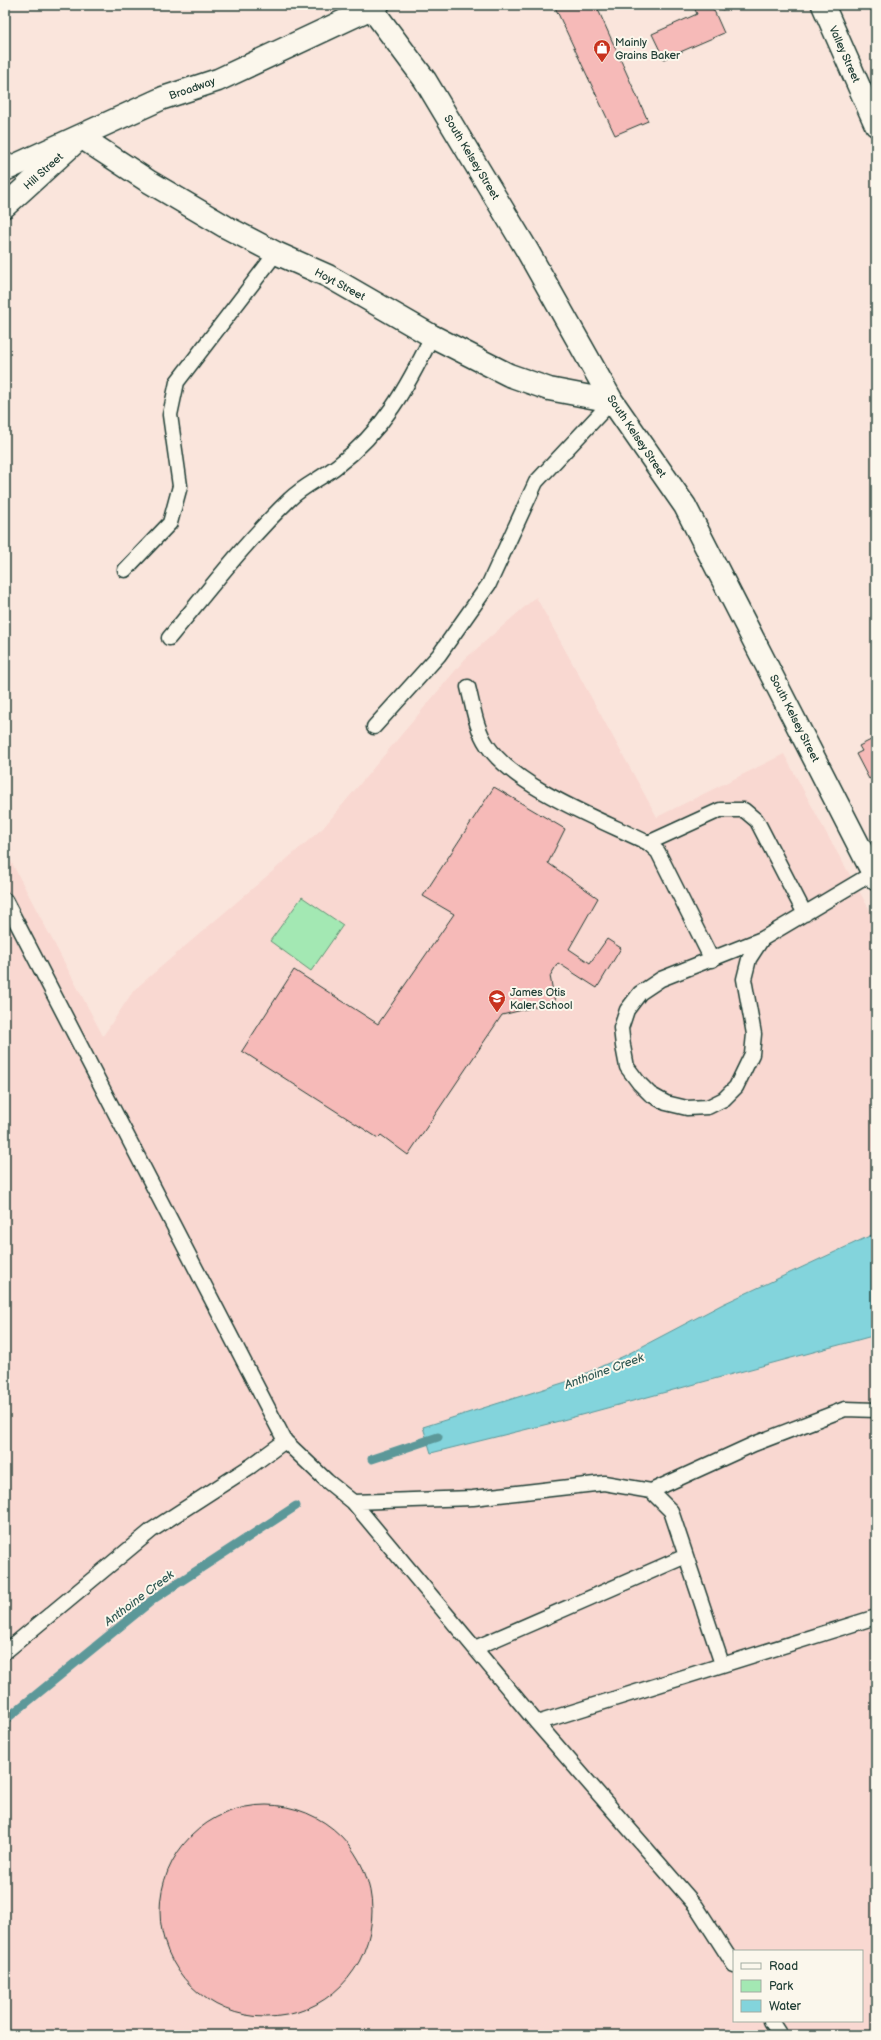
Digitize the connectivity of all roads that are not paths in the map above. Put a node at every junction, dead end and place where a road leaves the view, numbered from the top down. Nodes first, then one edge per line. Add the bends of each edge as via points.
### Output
1 (823, 5) edge
2 (373, 6) edge
3 (876, 125) edge
4 (81, 137) junction
5 (5, 170) edge
6 (5, 206) edge
7 (276, 253) junction
8 (432, 336) junction
9 (612, 401) junction
10 (125, 570) dead end
11 (168, 638) dead end
12 (468, 687) dead end
13 (374, 727) dead end
14 (648, 843) junction
15 (874, 876) edge
16 (5, 900) edge
17 (805, 914) junction
18 (762, 939) junction
19 (712, 960) junction
20 (876, 1410) edge
21 (285, 1441) junction
22 (651, 1491) junction
23 (353, 1502) junction
24 (686, 1556) junction
25 (876, 1617) edge
26 (475, 1648) junction
27 (5, 1652) edge
28 (722, 1664) junction
29 (537, 1723) junction
30 (733, 1963) edge
31 (772, 2022) edge
32 (780, 2035) edge

1 - 3 street, Valley Street
2 - 4 street, Broadway via 218,80 163,98
2 - 9 street, South Kelsey Street via 425,80 527,250
4 - 5 street, Broadway
4 - 6 street, Hill Street
4 - 7 street, Hoyt Street via 148,181
7 - 8 street, Hoyt Street via 328,276
7 - 10 lane via 177,382 170,415 180,486 170,523
8 - 9 street, Hoyt Street via 509,375 549,389
8 - 11 lane via 399,400 380,426 337,466 286,503 250,539
9 - 13 lane via 536,482 489,584 439,655
9 - 15 street, South Kelsey Street via 685,506
12 - 14 lane via 478,727 486,744 500,760 539,789
14 - 17 lane via 720,810 744,810 757,821
14 - 19 lane via 661,857
15 - 17 lane
16 - 21 lane
17 - 18 lane
18 - 19 lane
18 - 19 lane via 749,958 744,979 754,1034 752,1054 736,1086 724,1099 708,1107 687,1108 666,1103 639,1084 627,1067 621,1028 627,1010 640,993 662,979
20 - 22 lane via 845,1409 754,1444
21 - 23 lane
21 - 27 lane via 152,1530
22 - 23 lane via 604,1482 473,1498
22 - 24 lane via 671,1511
23 - 26 lane
24 - 26 lane
24 - 28 lane
25 - 28 lane
26 - 29 lane
28 - 29 lane
29 - 30 lane via 696,1906
31 - 32 lane

